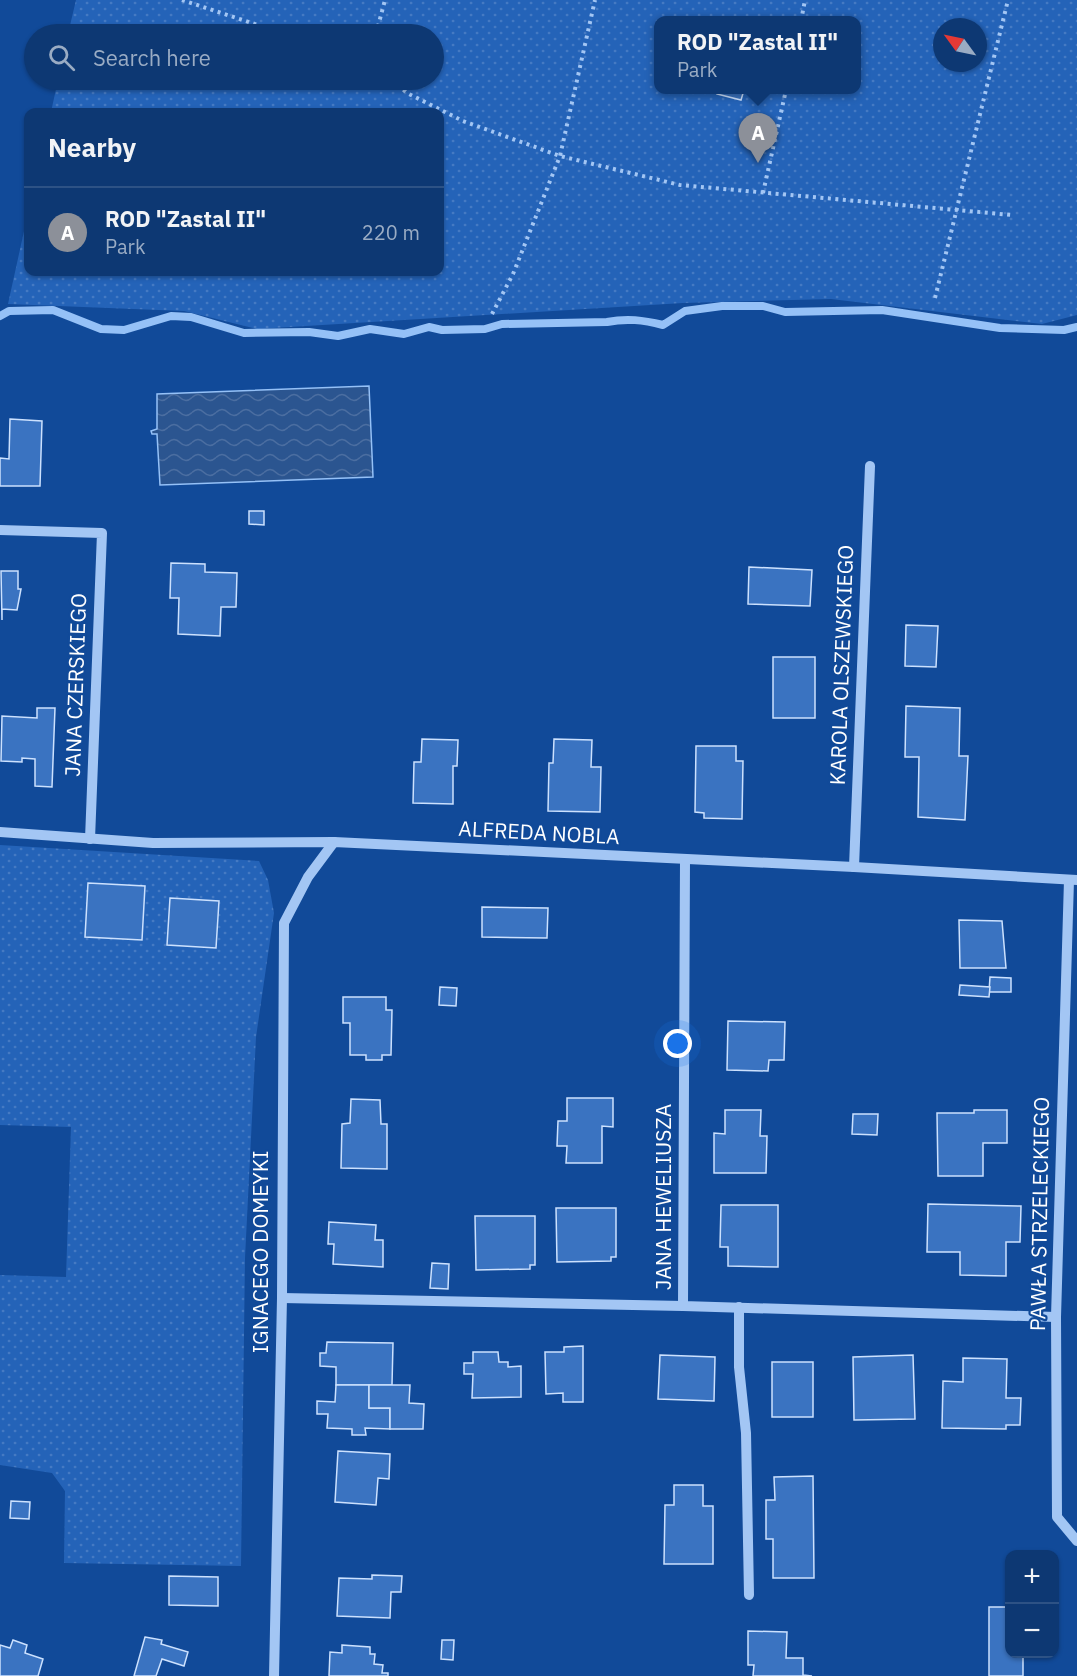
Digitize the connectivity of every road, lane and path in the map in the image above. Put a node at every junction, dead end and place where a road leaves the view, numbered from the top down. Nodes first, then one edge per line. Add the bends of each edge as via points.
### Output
1 (182, 0) edge
2 (385, 0) edge
3 (595, 0) edge
4 (805, 0) edge
5 (1008, 0) edge
6 (802, 16) edge
7 (255, 24) edge
8 (379, 24) edge
9 (404, 90) edge
10 (785, 94) edge
11 (437, 108) edge
12 (444, 112) edge
13 (560, 156) junction
14 (763, 193) junction
15 (958, 209) junction
16 (1012, 215) dead end
17 (934, 298) dead end
18 (492, 314) dead end
19 (870, 466) dead end
20 (0, 531) edge
21 (0, 832) edge
22 (90, 839) junction
23 (334, 842) junction
24 (685, 860) junction
25 (854, 867) junction
26 (1073, 880) edge
27 (282, 1298) junction
28 (683, 1306) junction
29 (739, 1307) junction
30 (1056, 1317) junction
31 (1077, 1541) edge
32 (749, 1595) dead end
33 (274, 1676) edge

1 - 7 path
2 - 8 path
3 - 13 path
4 - 6 path
5 - 15 path
9 - 11 path
10 - 14 path
12 - 13 path
13 - 14 path via 680,185
13 - 18 path via 513,274
14 - 15 path
15 - 16 path
15 - 17 path
19 - 25 street, KAROLA OLSZEWSKIEGO
20 - 22 street, JANA CZERSKIEGO via 102,533
21 - 22 street, ALFREDA NOBLA
22 - 23 street, ALFREDA NOBLA via 153,843
23 - 24 street, ALFREDA NOBLA
23 - 27 street, IGNACEGO DOMEYKI via 308,877 284,923
24 - 25 street, ALFREDA NOBLA
24 - 28 street, JANA HEWELIUSZA
25 - 26 street, ALFREDA NOBLA
26 - 30 street, PAWŁA STRZELECKIEGO
27 - 28 street
27 - 33 street, IGNACEGO DOMEYKI
28 - 29 street, JANA HEWELIUSZA
29 - 30 street, JANA HEWELIUSZA
29 - 32 street
30 - 31 street, PAWŁA STRZELECKIEGO via 1057,1517

